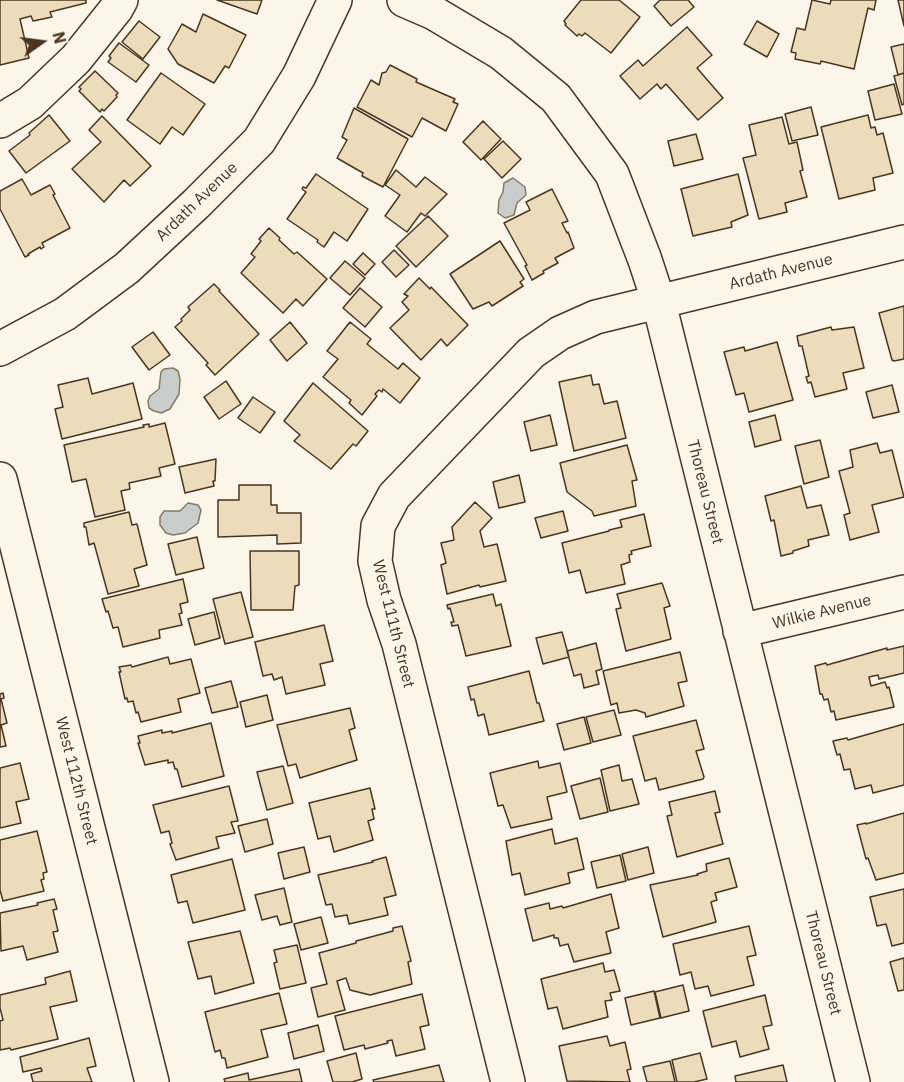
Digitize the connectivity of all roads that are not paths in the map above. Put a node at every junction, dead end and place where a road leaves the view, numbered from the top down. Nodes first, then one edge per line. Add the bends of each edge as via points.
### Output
1 (121, 0) edge
2 (334, 0) edge
3 (404, 0) edge
4 (0, 122) edge
5 (904, 242) edge
6 (659, 303) junction
7 (0, 349) edge
8 (0, 479) edge
9 (904, 592) edge
10 (740, 632) junction
11 (152, 1082) edge
12 (507, 1082) edge
13 (853, 1082) edge

1 - 4 street via 76,58 30,103
2 - 7 street, Ardath Avenue via 299,76 260,141 127,268 65,314
3 - 6 street, Thoreau Street via 501,53 556,98 612,174
5 - 6 street, Ardath Avenue
6 - 10 street, Thoreau Street
6 - 12 street, West 111th Street via 596,317 560,333 531,353 394,496 378,526 375,561 384,600 399,644
8 - 11 street, West 112th Street
9 - 10 street, Wilkie Avenue
10 - 13 street, Thoreau Street

